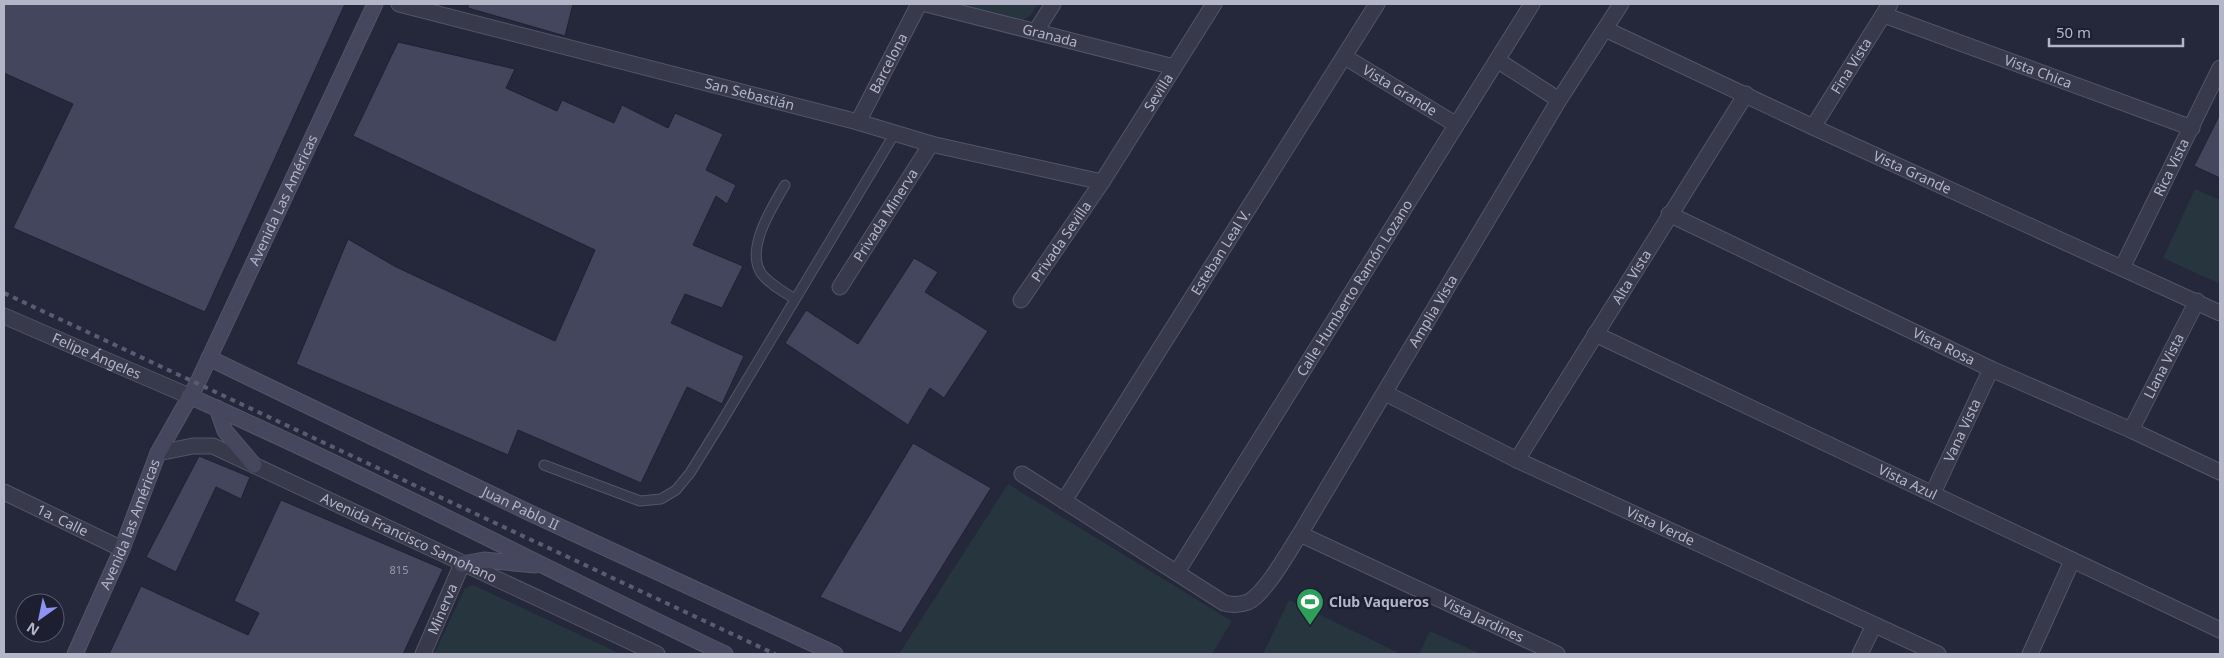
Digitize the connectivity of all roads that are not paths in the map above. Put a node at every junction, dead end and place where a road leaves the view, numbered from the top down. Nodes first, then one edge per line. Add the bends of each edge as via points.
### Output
1 (374, 4) edge
2 (399, 4) edge
3 (919, 4) edge
4 (926, 4) edge
5 (1053, 4) edge
6 (1214, 4) edge
7 (1377, 4) edge
8 (1532, 4) edge
9 (1621, 4) edge
10 (1887, 9) edge
11 (1605, 29) junction
12 (1036, 31) junction
13 (1345, 57) junction
14 (1497, 60) junction
15 (1174, 67) junction
16 (2220, 68) edge
17 (1746, 94) junction
18 (1559, 100) junction
19 (858, 122) junction
20 (1455, 124) junction
21 (1813, 127) junction
22 (2192, 128) junction
23 (895, 133) junction
24 (931, 144) junction
25 (1102, 182) junction
26 (785, 185) dead end
27 (1669, 214) junction
28 (2122, 268) junction
29 (840, 287) dead end
30 (795, 300) junction
31 (1021, 300) dead end
32 (2197, 301) junction
33 (2220, 313) edge
34 (4, 316) edge
35 (1595, 334) junction
36 (209, 358) junction
37 (1991, 368) junction
38 (1385, 393) junction
39 (189, 396) junction
40 (216, 408) junction
41 (2131, 430) junction
42 (158, 454) junction
43 (1517, 460) junction
44 (254, 465) junction
45 (544, 466) dead end
46 (2220, 472) edge
47 (1022, 474) dead end
48 (4, 492) edge
49 (1932, 493) junction
50 (1064, 501) junction
51 (1300, 534) junction
52 (122, 549) junction
53 (2072, 561) junction
54 (462, 564) junction
55 (549, 567) junction
56 (1177, 572) junction
57 (1874, 625) junction
58 (2220, 630) edge
59 (76, 654) edge
60 (423, 654) edge
61 (657, 654) edge
62 (725, 654) edge
63 (835, 654) edge
64 (1557, 654) edge
65 (1860, 654) edge
66 (1938, 654) edge
67 (2030, 654) edge

1 - 36 main road, Avenida Las Américas
2 - 19 street, San Sebastián
3 - 19 street, Barcelona
4 - 12 street, Granada
5 - 12 street
6 - 15 street, Sevilla
7 - 13 street, Esteban Leal V.
8 - 14 street, Calle Humberto Ramón Lozano
9 - 11 street, Amplia Vista
10 - 21 street, Fina Vista
10 - 22 street, Vista Chica
11 - 17 street, Vista Grande
11 - 18 street, Amplia Vista
12 - 15 street, Granada
13 - 20 street, Vista Grande
13 - 50 street, Esteban Leal V.
14 - 18 street
14 - 20 street, Calle Humberto Ramón Lozano
15 - 25 street, Sevilla
16 - 22 street, Rica Vista
17 - 21 street, Vista Grande
17 - 27 street, Alta Vista
18 - 38 street, Amplia Vista
19 - 23 street, San Sebastián
20 - 56 street, Calle Humberto Ramón Lozano
21 - 28 street, Vista Grande
22 - 28 street, Rica Vista
23 - 24 street, San Sebastián
23 - 30 lane
24 - 25 street, San Sebastián
24 - 29 street, Privada Minerva
25 - 31 street, Privada Sevilla
26 - 30 lane via 760,232 758,260 760,271 769,281
27 - 35 street, Alta Vista
27 - 37 street, Vista Rosa
28 - 32 street, Vista Grande
30 - 45 lane via 721,424 676,490 661,499 640,501
32 - 33 street, Vista Grande
32 - 41 street, Llana Vista
34 - 39 street, Felipe Ángeles
35 - 43 street, Alta Vista
35 - 49 street, Vista Azul
36 - 39 main road, Avenida Las Américas
36 - 63 main road, Juan Pablo II via 528,512
37 - 41 street, Vista Rosa
37 - 49 street, Vana Vista
38 - 43 street, Vista Verde
38 - 51 street, Amplia Vista
39 - 40 main road
39 - 42 main road, Avenida las Américas
40 - 44 main road via 225,431
40 - 55 main road
41 - 46 street, Vista Rosa
42 - 44 street, Avenida Francisco Samohano via 193,446 213,446
42 - 52 main road, Avenida las Américas
43 - 57 street, Vista Verde
44 - 54 street, Avenida Francisco Samohano
47 - 50 street
48 - 52 street, 1a. Calle
49 - 53 street, Vista Azul
50 - 56 street
51 - 56 street, Amplia Vista via 1259,594 1247,602 1224,604
51 - 64 street, Vista Jardines
52 - 59 main road, Avenida las Américas
53 - 58 street, Vista Azul
53 - 67 street
54 - 55 main road via 484,560
54 - 60 street, Minerva
54 - 61 street, Avenida Francisco Samohano
55 - 62 main road
57 - 65 street
57 - 66 street, Vista Verde

